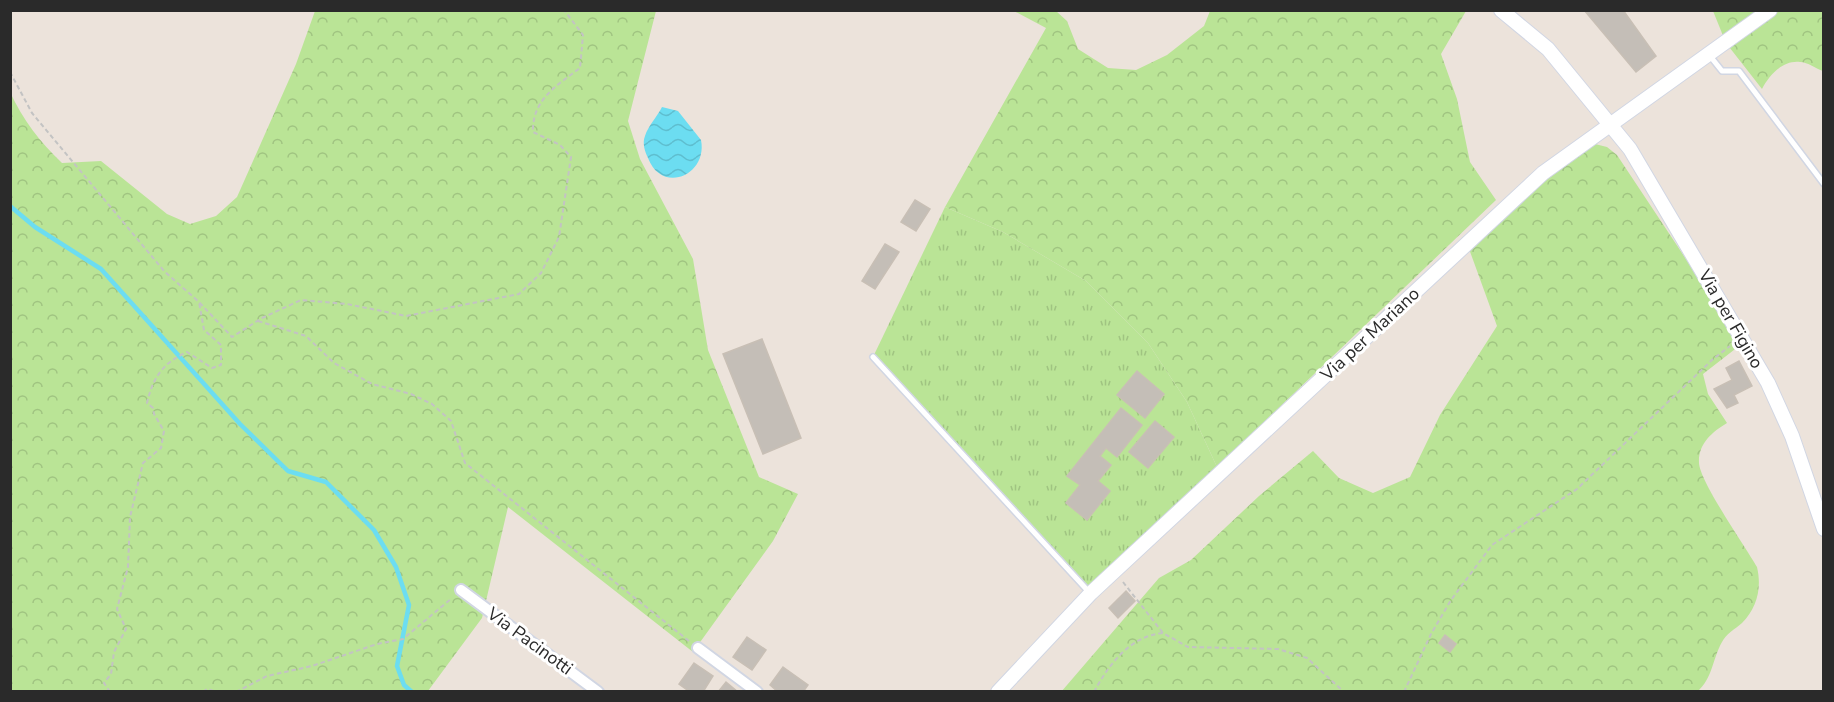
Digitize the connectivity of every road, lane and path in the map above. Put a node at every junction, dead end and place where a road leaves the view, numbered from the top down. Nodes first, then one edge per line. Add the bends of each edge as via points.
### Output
1 (564, 10) edge
2 (1501, 10) edge
3 (1770, 10) edge
4 (1709, 55) junction
5 (10, 72) edge
6 (1610, 124) junction
7 (1824, 184) edge
8 (199, 302) junction
9 (258, 321) junction
10 (1743, 338) junction
11 (873, 357) dead end
12 (1824, 529) edge
13 (1114, 571) junction
14 (461, 590) joint
15 (1090, 592) junction
16 (1163, 633) junction
17 (698, 648) joint
18 (110, 692) edge
19 (202, 692) edge
20 (218, 692) edge
21 (236, 692) edge
22 (598, 692) edge
23 (757, 692) edge
24 (998, 692) edge
25 (1094, 692) edge
26 (1344, 692) edge
27 (1404, 692) edge

1 - 9 path via 583,35 580,68 549,91 532,115 533,132 560,145 571,157 559,237 541,273 519,294 406,316 301,300
2 - 6 street, Via per Figino via 1548,49
3 - 4 street, Via per Mariano
4 - 6 street, Via per Mariano
4 - 7 lane via 1722,71 1739,71
5 - 8 path via 32,113 164,271
6 - 10 street, Via per Figino via 1630,149
6 - 13 street, Via per Mariano via 1544,173
8 - 9 path via 232,337
8 - 18 path via 204,330 221,345 221,365 212,368 187,352 170,360 152,385 147,403 164,431 161,448 143,464 130,517 128,567 117,609 126,629 114,652 111,674 104,683
9 - 17 path via 306,336 334,363 372,384 411,394 432,405 451,421 465,463
10 - 12 street, Via per Figino via 1792,435
10 - 27 path via 1712,360 1577,489 1492,545 1431,634
11 - 15 lane
13 - 15 street, Via per Mariano
13 - 16 path
14 - 21 path via 403,639 267,676
14 - 22 street, Via Pacinotti
15 - 24 street, Via per Mariano
16 - 25 path via 1147,634 1128,647 1103,675
16 - 26 path via 1188,647 1278,649 1307,658
17 - 23 street
19 - 20 path

